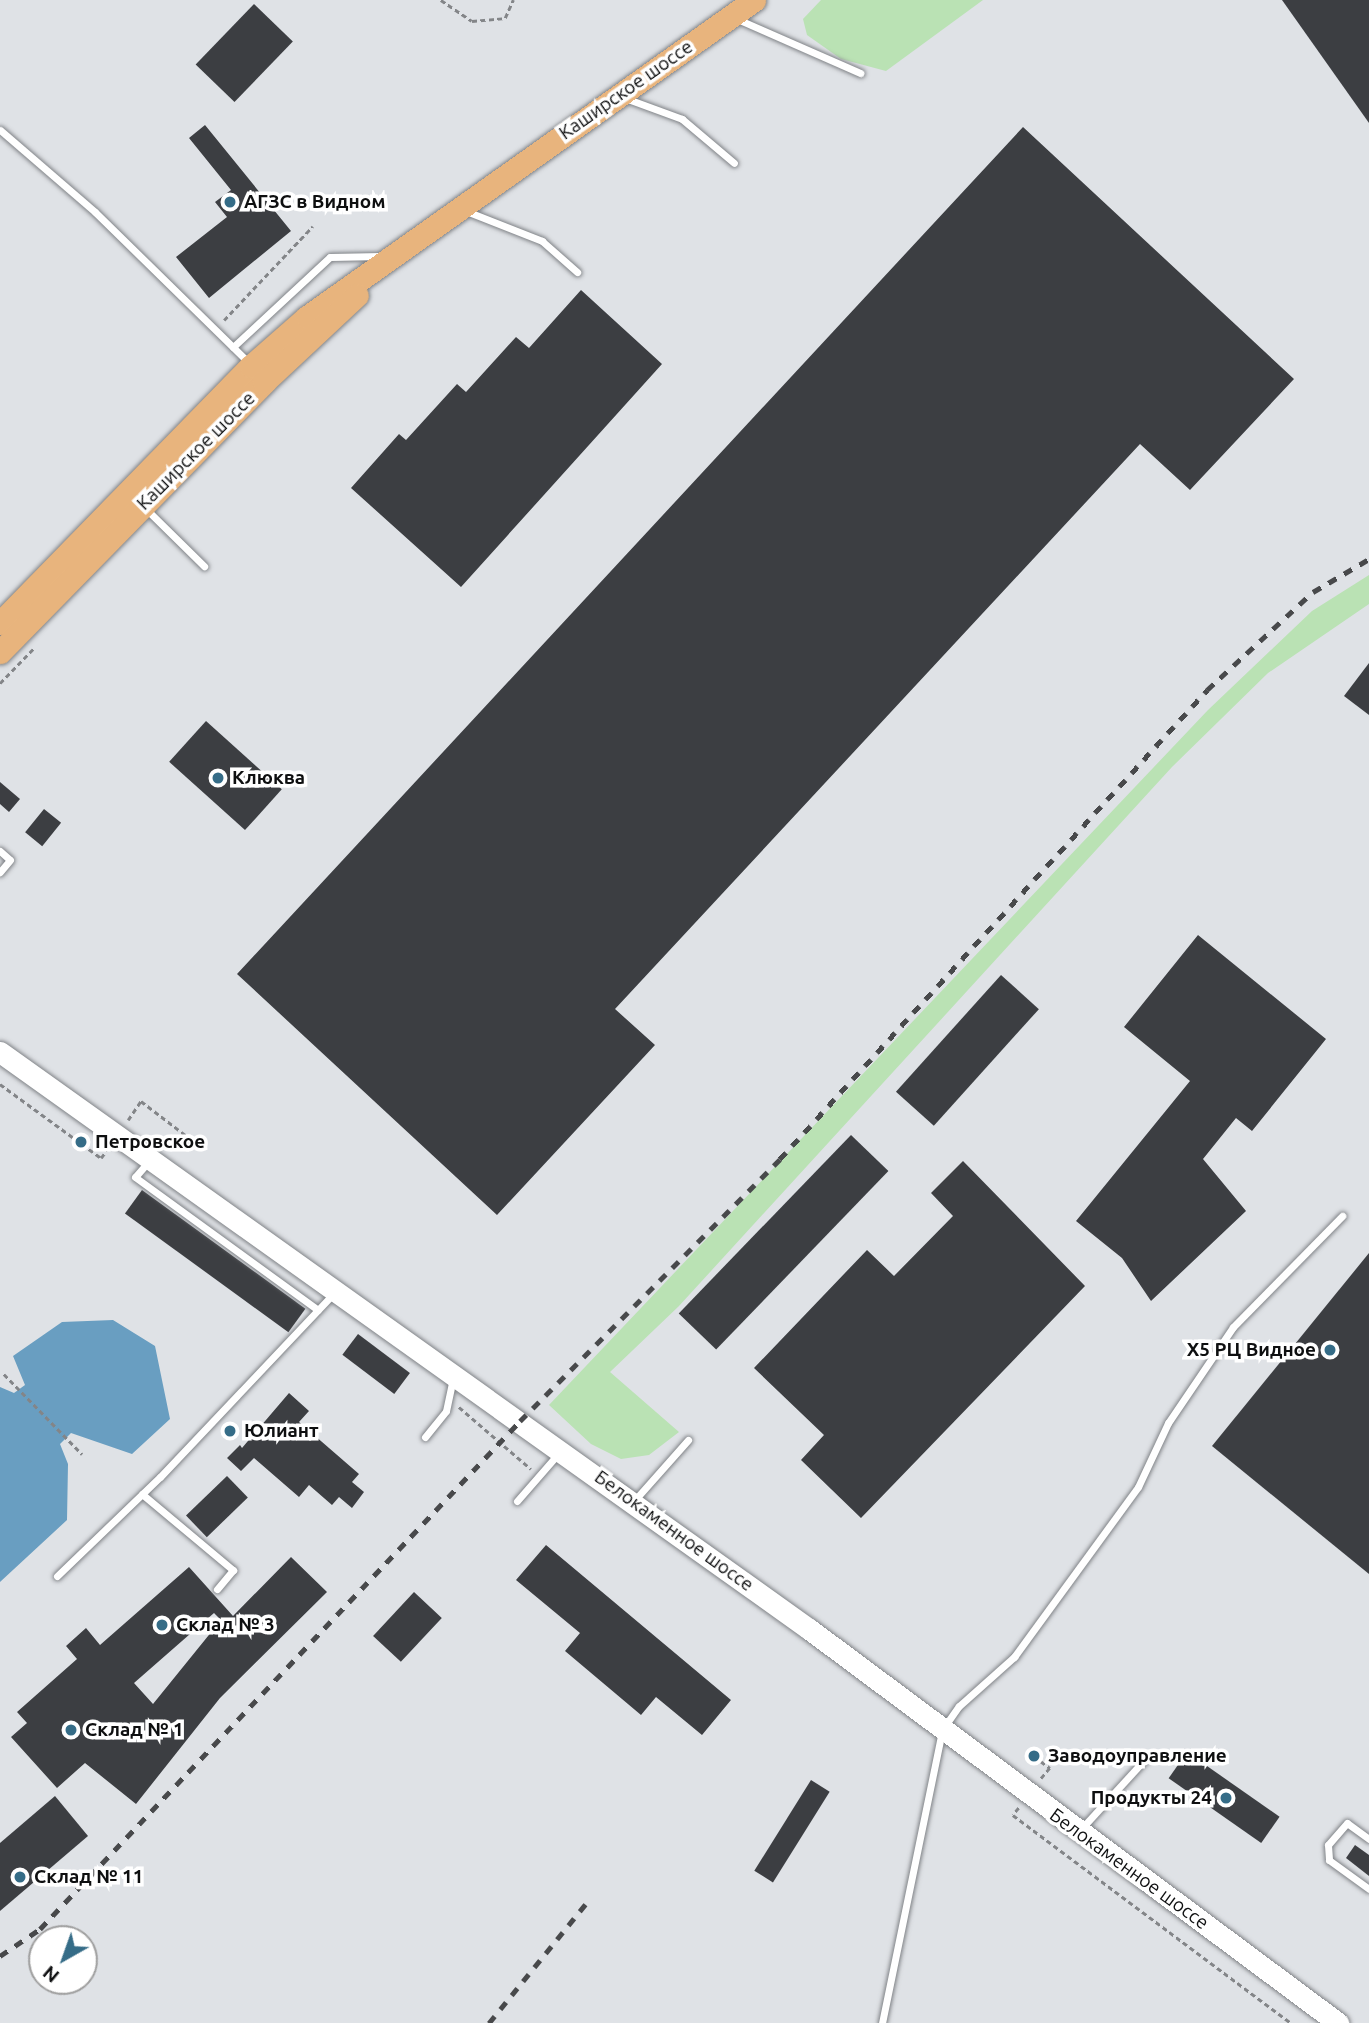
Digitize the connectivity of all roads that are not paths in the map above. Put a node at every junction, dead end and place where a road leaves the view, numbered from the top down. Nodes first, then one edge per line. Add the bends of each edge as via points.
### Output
1 (754, 0) edge
2 (732, 16) junction
3 (860, 73) dead end
4 (618, 96) junction
5 (0, 130) edge
6 (734, 163) dead end
7 (458, 209) junction
8 (396, 255) junction
9 (577, 272) dead end
10 (233, 347) junction
11 (258, 374) junction
12 (135, 498) junction
13 (204, 566) dead end
14 (0, 623) edge
15 (0, 652) edge
16 (0, 851) edge
17 (0, 872) edge
18 (0, 1052) edge
19 (150, 1160) junction
20 (1342, 1216) dead end
21 (335, 1292) junction
22 (318, 1310) junction
23 (454, 1375) junction
24 (425, 1437) dead end
25 (688, 1440) dead end
26 (562, 1450) junction
27 (142, 1494) junction
28 (517, 1501) dead end
29 (633, 1502) junction
30 (57, 1576) dead end
31 (217, 1589) dead end
32 (942, 1730) junction
33 (1146, 1758) dead end
34 (1078, 1832) junction
35 (1369, 1839) edge
36 (1369, 1889) edge
37 (881, 2023) edge
38 (1338, 2023) edge

1 - 2 main road, Каширское шоссе
2 - 3 lane
2 - 4 main road, Каширское шоссе
4 - 6 lane via 682,118
4 - 7 main road, Каширское шоссе
5 - 10 lane via 95,212
7 - 8 main road, Каширское шоссе
7 - 9 lane via 542,241
8 - 10 lane via 330,257
8 - 11 main road, Каширское шоссе via 307,317
10 - 11 lane
11 - 12 main road, Каширское шоссе
12 - 13 lane
12 - 14 main road, Каширское шоссе
12 - 15 main road, Каширское шоссе
16 - 17 lane via 10,860
18 - 19 main road, Белокаменное шоссе
19 - 21 main road, Белокаменное шоссе
19 - 22 lane via 135,1177
20 - 32 lane via 1233,1327 1168,1423 1138,1487 1014,1657 959,1706
21 - 22 lane
21 - 23 main road, Белокаменное шоссе
22 - 27 lane
23 - 24 lane via 446,1411
23 - 26 main road, Белокаменное шоссе
25 - 29 lane
26 - 28 lane
26 - 29 main road, Белокаменное шоссе
27 - 30 lane
27 - 31 lane via 233,1570
29 - 32 main road, Белокаменное шоссе
32 - 34 main road, Белокаменное шоссе
32 - 37 lane
33 - 34 lane
34 - 38 main road, Белокаменное шоссе
35 - 36 lane via 1347,1823 1328,1845 1329,1860

